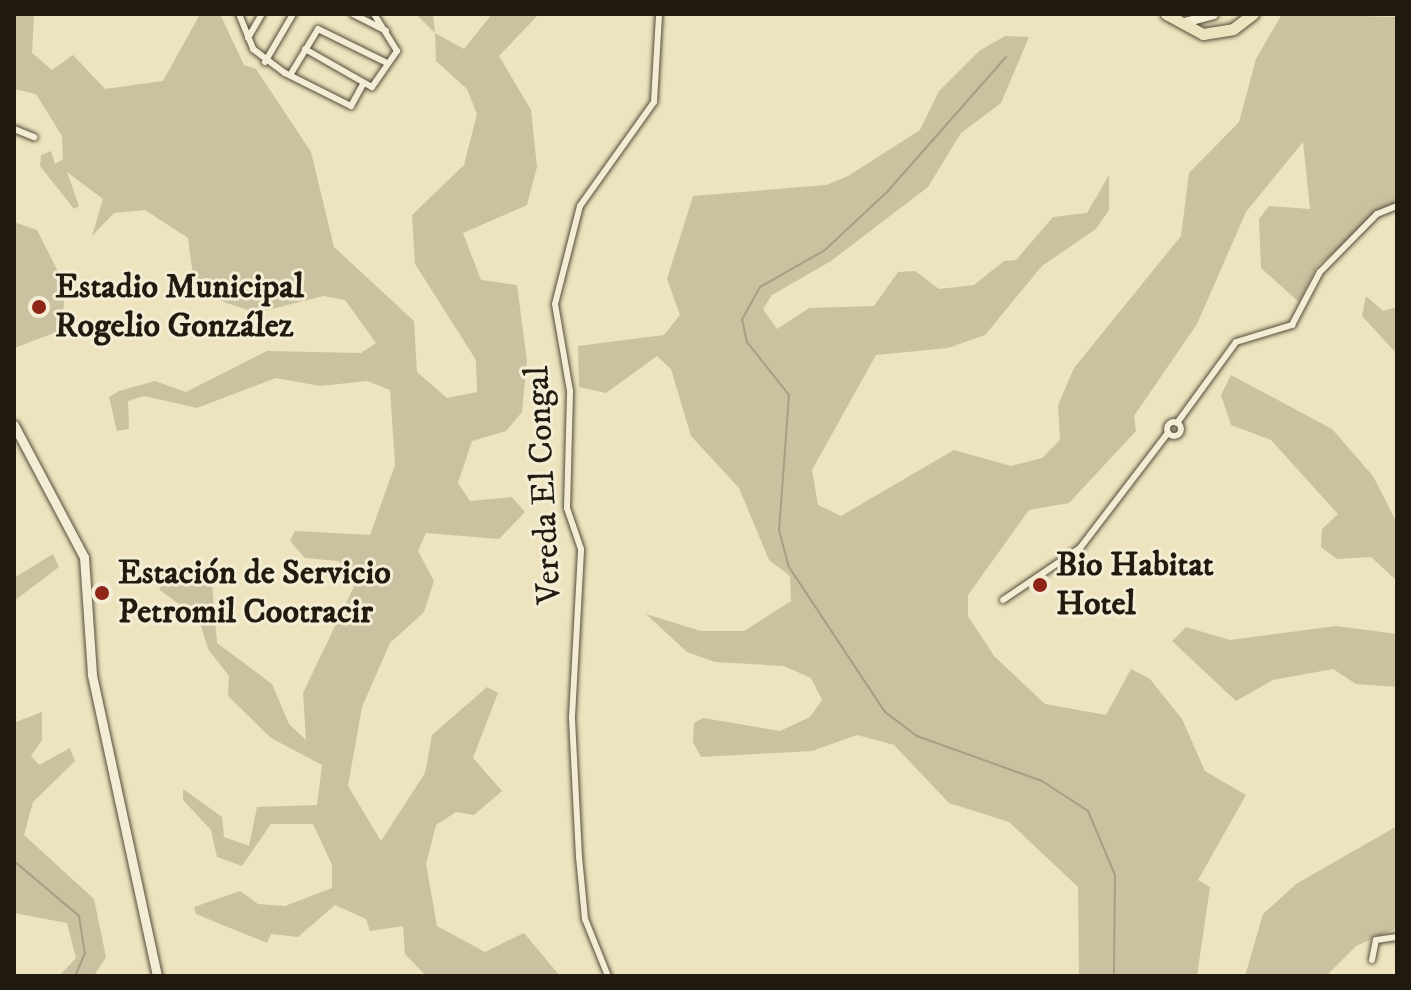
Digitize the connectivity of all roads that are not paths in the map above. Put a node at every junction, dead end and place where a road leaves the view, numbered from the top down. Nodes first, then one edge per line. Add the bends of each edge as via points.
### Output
1 (239, 14) edge
2 (262, 14) edge
3 (293, 14) edge
4 (353, 14) edge
5 (374, 14) edge
6 (659, 14) edge
7 (1168, 14) edge
8 (1213, 14) edge
9 (1253, 14) edge
10 (388, 31) junction
11 (248, 38) junction
12 (305, 49) junction
13 (265, 62) junction
14 (387, 63) junction
15 (292, 72) junction
16 (364, 83) junction
17 (14, 129) edge
18 (34, 137) dead end
19 (1397, 206) edge
20 (14, 425) edge
21 (1003, 600) dead end
22 (1397, 937) edge
23 (1372, 960) dead end
24 (157, 976) edge
25 (608, 976) edge

1 - 11 street
2 - 11 street
3 - 13 street
4 - 10 street
5 - 10 street
6 - 25 street, Vereda El Congal via 654,102 580,206 555,304 570,391 567,508 581,549 572,717 579,857 585,919
7 - 8 main road via 1196,24
7 - 9 highway via 1203,34 1233,29
10 - 14 street via 397,51
11 - 13 street
12 - 14 street via 322,29
12 - 15 street
12 - 16 street
13 - 15 street
14 - 16 street via 374,85
15 - 16 street via 351,106
17 - 18 street
19 - 21 street via 1377,214 1320,272 1292,325 1236,342 1177,423 1178,434 1168,433 1080,548
20 - 24 main road via 84,557 92,675
22 - 23 street via 1376,940

